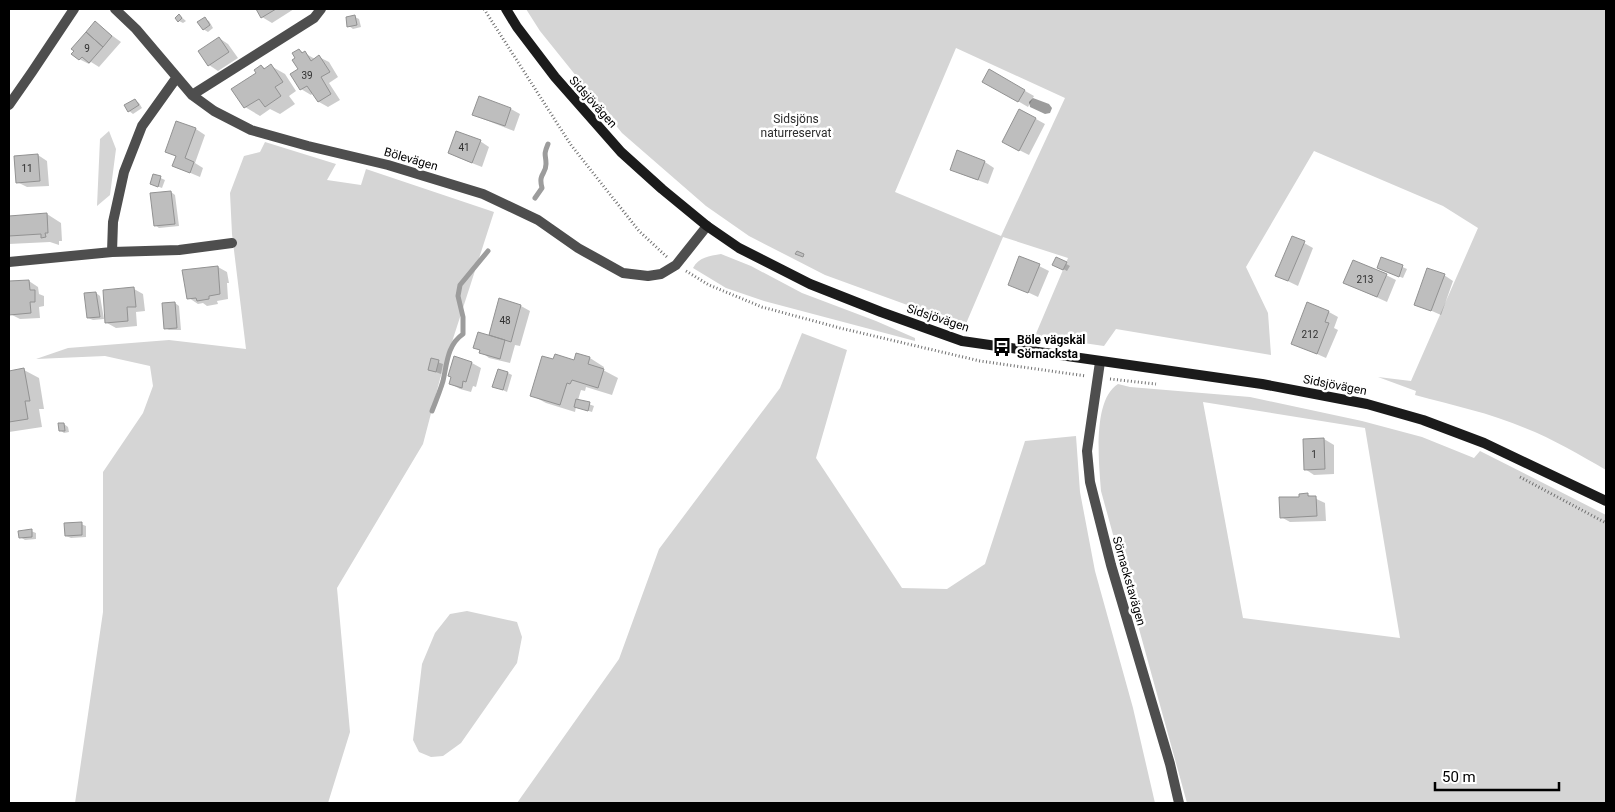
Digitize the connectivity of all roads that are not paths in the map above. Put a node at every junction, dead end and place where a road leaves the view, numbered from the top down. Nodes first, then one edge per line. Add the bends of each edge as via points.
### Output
1 (74, 9) edge
2 (115, 9) edge
3 (321, 9) edge
4 (506, 9) edge
5 (177, 78) junction
6 (192, 95) junction
7 (9, 105) edge
8 (707, 226) junction
9 (232, 243) dead end
10 (112, 252) junction
11 (9, 262) edge
12 (1100, 362) junction
13 (1606, 501) edge
14 (1179, 803) edge

1 - 7 street
2 - 5 street, Bölevägen
3 - 6 street via 314,18
4 - 8 main road, Sidsjövägen via 555,77 621,152
5 - 6 street, Bölevägen
5 - 10 street via 142,126 124,172 113,222
6 - 8 street, Bölevägen via 214,111 251,130 388,165 483,194 538,220 578,248 623,273 661,274 676,265
8 - 12 main road, Sidsjövägen via 739,248 810,284 962,341
9 - 10 street via 179,250
10 - 11 street
12 - 13 main road, Sidsjövägen via 1262,384 1367,404 1484,442
12 - 14 street, Sörnackstavägen via 1087,451 1090,482

